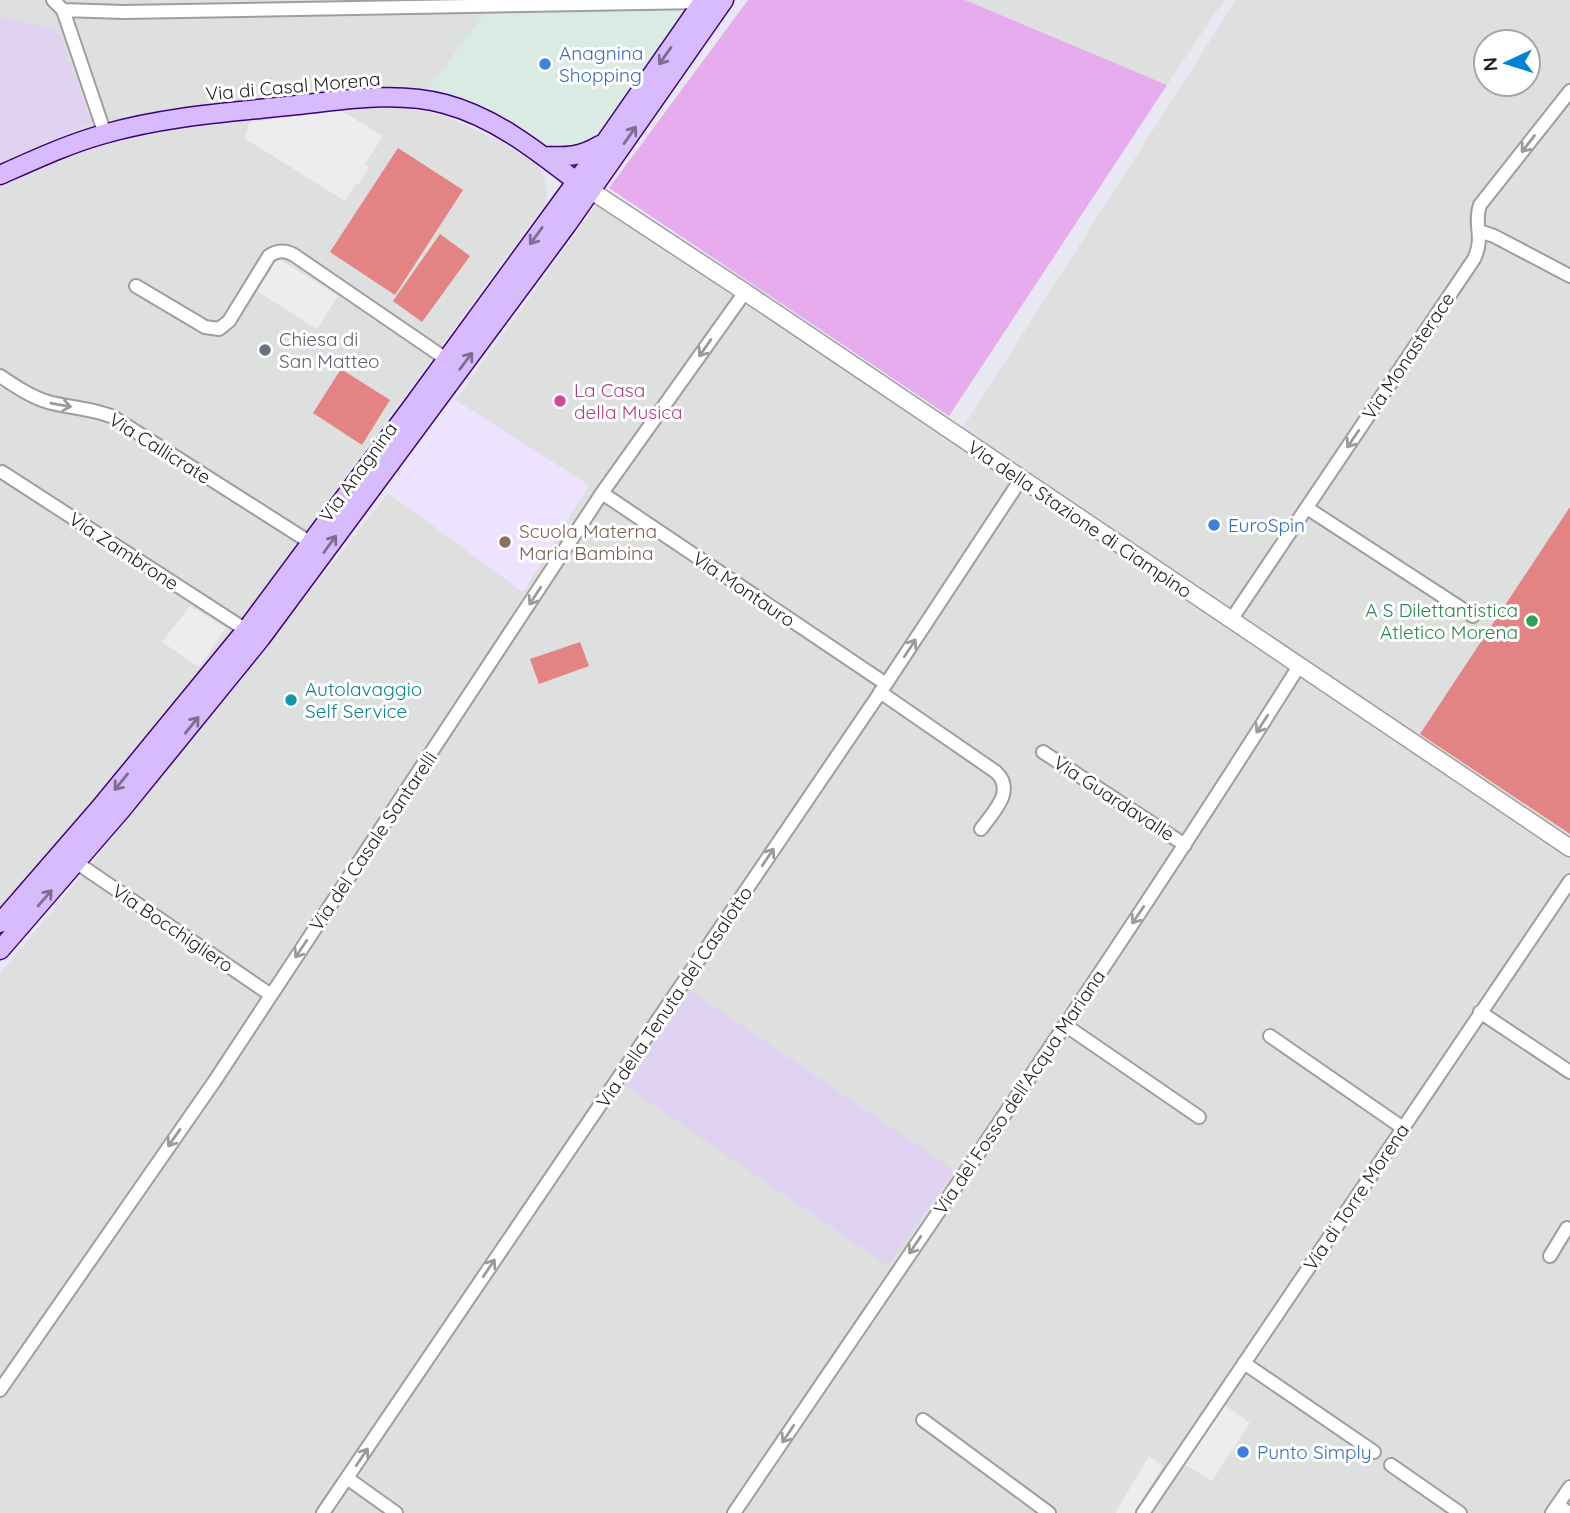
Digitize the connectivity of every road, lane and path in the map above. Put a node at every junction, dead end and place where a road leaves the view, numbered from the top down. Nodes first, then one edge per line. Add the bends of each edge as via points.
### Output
1 (155, 0) edge
2 (724, 0) edge
3 (703, 1) edge
4 (418, 4) edge
5 (58, 5) edge
6 (145, 12) junction
7 (1570, 91) edge
8 (105, 134) junction
9 (606, 141) junction
10 (544, 156) junction
11 (0, 175) edge
12 (583, 186) junction
13 (560, 202) junction
14 (1479, 231) junction
15 (1570, 276) edge
16 (136, 286) dead end
17 (745, 292) junction
18 (446, 359) junction
19 (0, 376) edge
20 (2, 472) dead end
21 (1021, 478) junction
22 (602, 493) junction
23 (1307, 508) junction
24 (311, 543) junction
25 (1473, 616) dead end
26 (1231, 620) junction
27 (246, 630) junction
28 (1299, 666) junction
29 (883, 688) junction
30 (1043, 752) dead end
31 (981, 829) dead end
32 (1185, 845) junction
33 (1570, 848) edge
34 (74, 864) junction
35 (1570, 881) edge
36 (1, 919) edge
37 (0, 950) edge
38 (271, 995) junction
39 (1480, 1012) junction
40 (1065, 1026) junction
41 (1270, 1036) dead end
42 (1570, 1072) edge
43 (1199, 1116) dead end
44 (1403, 1128) junction
45 (1569, 1228) edge
46 (1550, 1255) dead end
47 (1244, 1363) junction
48 (0, 1390) edge
49 (923, 1420) dead end
50 (1374, 1452) dead end
51 (1391, 1465) dead end
52 (347, 1478) junction
53 (1570, 1487) edge
54 (1555, 1509) edge
55 (323, 1513) edge
56 (396, 1513) edge
57 (734, 1513) edge
58 (1049, 1513) edge
59 (1143, 1513) edge
60 (1460, 1513) edge
61 (1569, 1513) edge

1 - 6 street
12 -> 2 main road, Via Anagnina
3 - 4 street
3 -> 9 main road, Via Anagnina
4 - 6 street
5 - 6 street
5 - 8 street
7 -> 14 street, Via Monasterace via 1480,205
8 - 10 main road, Via di Casal Morena via 198,116 402,98 469,112
8 - 11 main road, Via di Casal Morena
9 - 10 main road via 579,155
9 - 12 main road, Via Anagnina
10 - 12 main road, Via di Casal Morena
10 - 13 main road
12 - 13 main road, Via Anagnina
12 - 17 street, Via della Stazione di Ciampino
34 -> 12 main road, Via Anagnina via 261,638
13 -> 18 main road, Via Anagnina
14 - 15 street
14 -> 23 street, Via Monasterace via 1474,259
16 - 18 street via 205,327 219,329 229,321 269,256 286,252
17 - 21 street, Via della Stazione di Ciampino
17 -> 22 street, Via del Casale Santarelli
18 - 24 main road, Via Anagnina
19 -> 24 street, Via Callicrate via 43,400 113,417
20 - 27 street, Via Zambrone
21 - 26 street, Via della Stazione di Ciampino
29 -> 21 street, Via della Tenuta del Casalotto
22 - 29 street, Via Montauro
22 -> 38 street, Via del Casale Santarelli
23 - 25 street
23 - 26 street, Via Monasterace
24 - 27 main road, Via Anagnina
26 - 28 street, Via della Stazione di Ciampino
27 -> 36 main road, Via Anagnina via 99,809
28 -> 32 street, Via del Fosso dell'Acqua Mariana
28 - 33 street, Via della Stazione di Ciampino
29 - 31 street, Via Montauro via 1002,778 1003,795
52 -> 29 street, Via della Tenuta del Casalotto
30 - 32 street, Via Guardavalle
32 -> 40 street, Via del Fosso dell'Acqua Mariana
37 -> 34 main road, Via Anagnina
34 - 38 street, Via Bocchigliero
35 - 39 street, Via di Torre Morena
38 -> 48 street, Via del Casale Santarelli
39 - 42 street
39 - 44 street, Via di Torre Morena
40 - 43 street
40 -> 57 street, Via del Fosso dell'Acqua Mariana
41 - 44 street
44 - 47 street, Via di Torre Morena
45 - 46 street
47 - 50 street
47 - 59 street, Via di Torre Morena
49 - 58 street
51 - 60 street
52 - 55 street, Via della Tenuta del Casalotto
52 - 56 street
53 - 54 street
54 - 61 street

